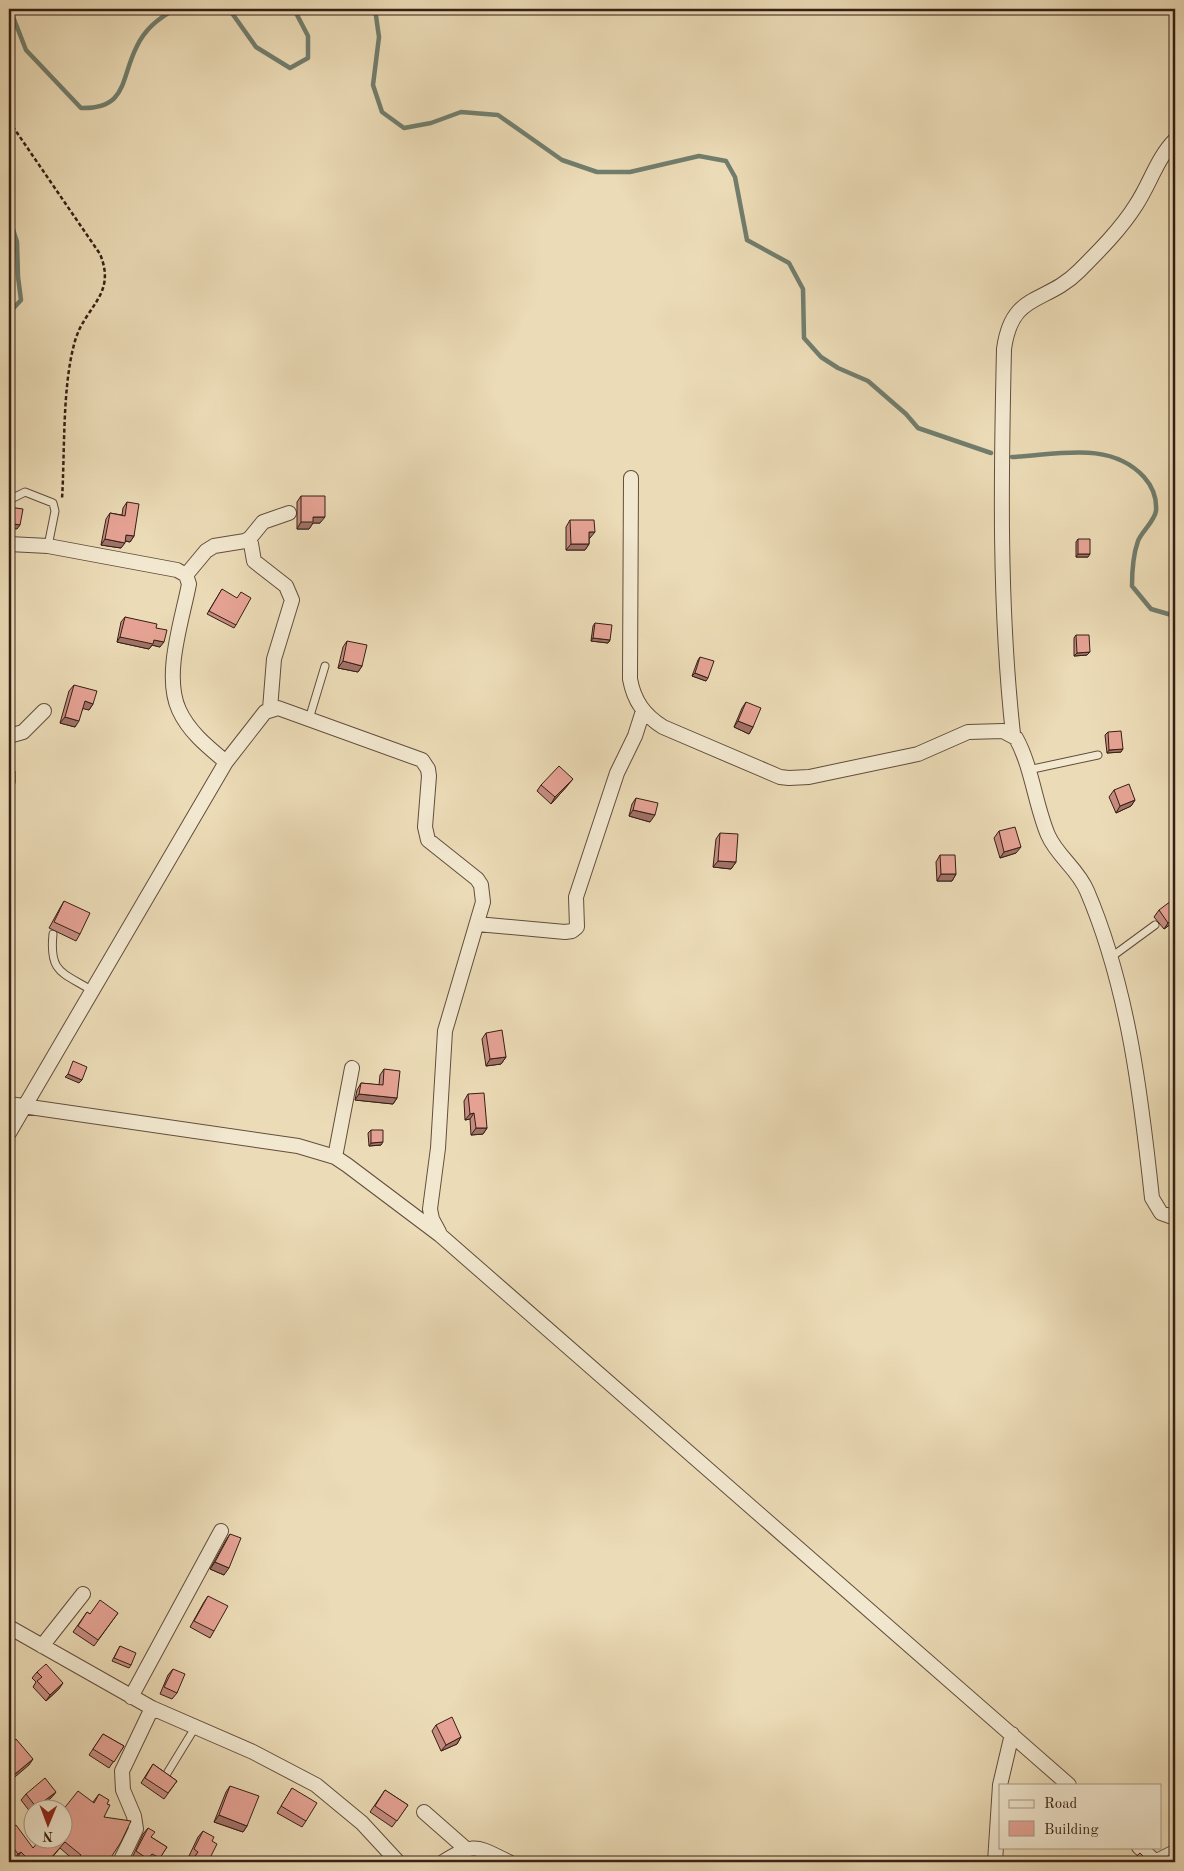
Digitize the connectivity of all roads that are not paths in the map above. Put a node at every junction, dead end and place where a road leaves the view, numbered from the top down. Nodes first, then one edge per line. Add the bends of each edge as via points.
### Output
1 (1175, 140) edge
2 (631, 478) dead end
3 (9, 500) edge
4 (289, 513) dead end
5 (250, 538) junction
6 (9, 544) edge
7 (48, 546) junction
8 (186, 575) junction
9 (325, 666) dead end
10 (270, 709) junction
11 (44, 711) dead end
12 (644, 711) junction
13 (309, 719) junction
14 (1012, 734) junction
15 (9, 736) edge
16 (1098, 755) dead end
17 (226, 762) junction
18 (1027, 770) junction
19 (477, 924) junction
20 (1155, 925) dead end
21 (53, 934) dead end
22 (1110, 958) junction
23 (91, 990) junction
24 (352, 1068) dead end
25 (9, 1104) edge
26 (26, 1105) junction
27 (9, 1133) edge
28 (335, 1157) junction
29 (1175, 1218) edge
30 (440, 1235) junction
31 (221, 1531) dead end
32 (83, 1594) dead end
33 (9, 1627) edge
34 (42, 1646) junction
35 (131, 1697) junction
36 (152, 1708) junction
37 (196, 1726) junction
38 (1012, 1734) junction
39 (166, 1775) edge
40 (1000, 1784) edge
41 (1068, 1784) edge
42 (999, 1800) edge
43 (424, 1812) dead end
44 (466, 1848) junction
45 (1140, 1848) edge
46 (1175, 1848) edge
47 (1154, 1861) edge
48 (120, 1862) edge
49 (398, 1862) edge
50 (443, 1862) edge
51 (509, 1862) edge
52 (995, 1862) edge

1 - 14 street via 1165,150 1130,214 1074,276 1016,313 1006,333 1001,561 1003,635
2 - 12 street via 630,679 632,690
3 - 7 lane via 25,492 50,500 54,518
4 - 5 street via 263,522
5 - 8 street via 214,546 200,556
5 - 10 street via 254,561 286,586 292,600 274,659
6 - 7 street
7 - 8 street via 177,570
8 - 17 street via 189,584 172,674 173,693 180,711 200,740
9 - 13 lane
10 - 13 street via 278,708
10 - 17 street
11 - 15 street via 23,732
12 - 14 street via 663,727 789,778 810,777 918,754 968,732 1003,731
12 - 19 street via 617,773 576,897 577,927 572,932 565,932
13 - 19 street via 426,764 429,776 426,834 432,846 481,885 483,902
14 - 18 street
16 - 18 lane
17 - 23 street
18 - 22 street via 1048,834 1088,891
19 - 30 street via 446,1030 438,1148 430,1209
20 - 22 lane
21 - 23 lane via 51,952 54,965
22 - 29 street via 1132,1045 1152,1198 1161,1213
23 - 26 street
24 - 28 street
25 - 26 street
26 - 27 street
26 - 28 street via 298,1146
28 - 30 street
30 - 38 street
31 - 35 street
32 - 34 street
33 - 34 street
34 - 35 street
35 - 36 street
36 - 37 street
36 - 48 street via 122,1771 123,1790 136,1829
37 - 39 lane
37 - 49 street via 316,1785 362,1823
38 - 40 street
38 - 41 street
42 - 52 street
43 - 44 street
44 - 50 street
44 - 51 street via 479,1848
45 - 47 street
46 - 47 lane

